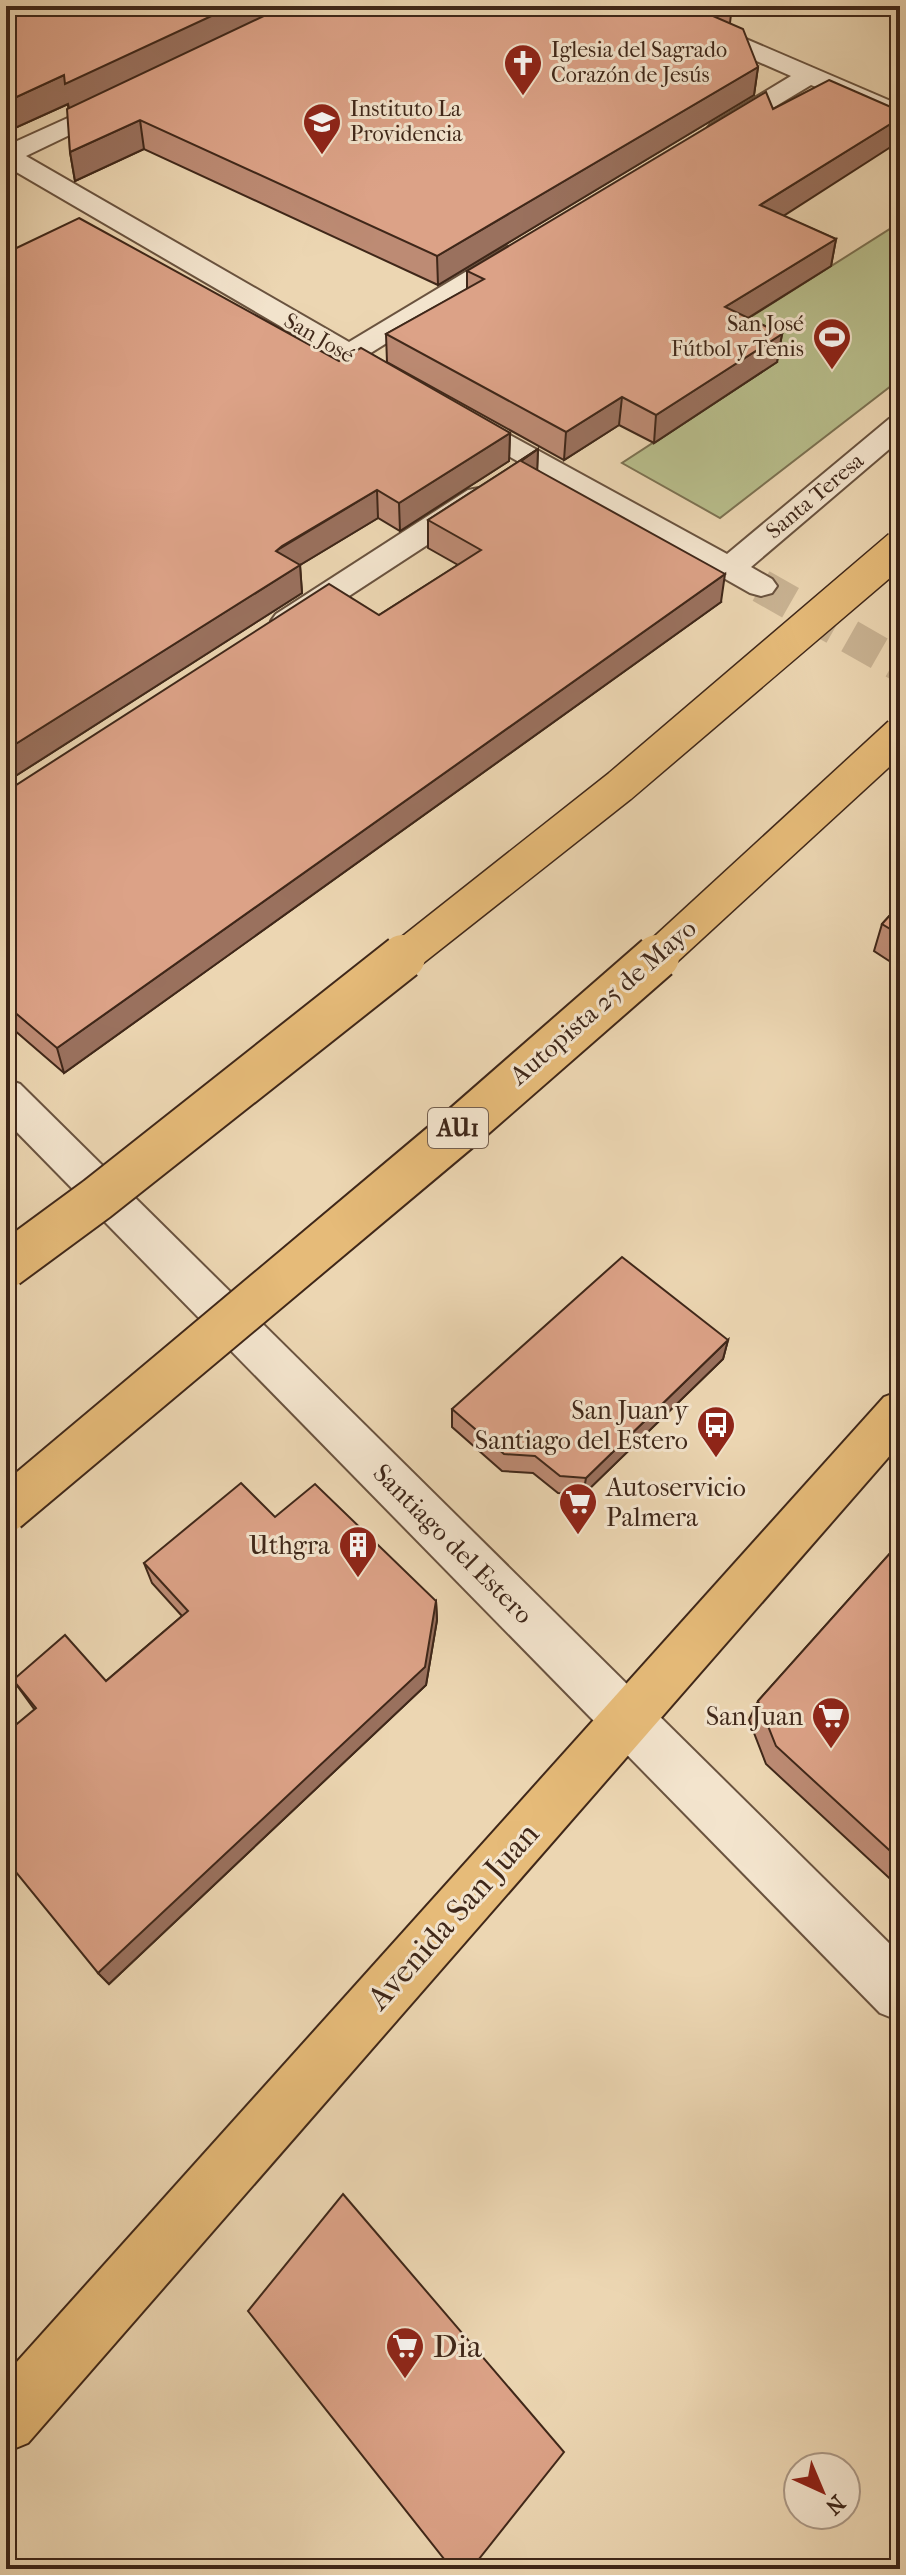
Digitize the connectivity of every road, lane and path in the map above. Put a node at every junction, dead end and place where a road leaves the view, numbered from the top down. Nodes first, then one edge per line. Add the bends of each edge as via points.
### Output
1 (650, 6) edge
2 (810, 75) junction
3 (149, 87) edge
4 (900, 114) edge
5 (701, 141) edge
6 (6, 155) edge
7 (538, 240) edge
8 (348, 355) junction
9 (900, 425) edge
10 (538, 459) junction
11 (900, 547) edge
12 (730, 568) junction
13 (761, 586) tunnel mouth
14 (259, 640) edge
15 (900, 734) edge
16 (6, 1095) edge
17 (6, 1266) edge
18 (900, 1411) edge
19 (6, 1510) edge
20 (628, 1719) junction
21 (900, 1993) edge
22 (6, 2421) edge

1 - 2 street
2 - 4 street
2 - 5 street
3 - 6 street
6 - 8 street, San José
7 - 8 street
8 - 10 street, San José
9 - 12 street, Santa Teresa
10 - 12 street, San José
10 - 14 street
11 - 17 main road, bridge via 620,786
12 - 13 street, San José
15 - 19 main road, Autopista 25 de Mayo / AU1, bridge via 567,1033
16 - 20 street, Santiago del Estero
18 - 20 main road, Avenida San Juan
20 - 21 street, Santiago del Estero
20 - 22 main road, Avenida San Juan

